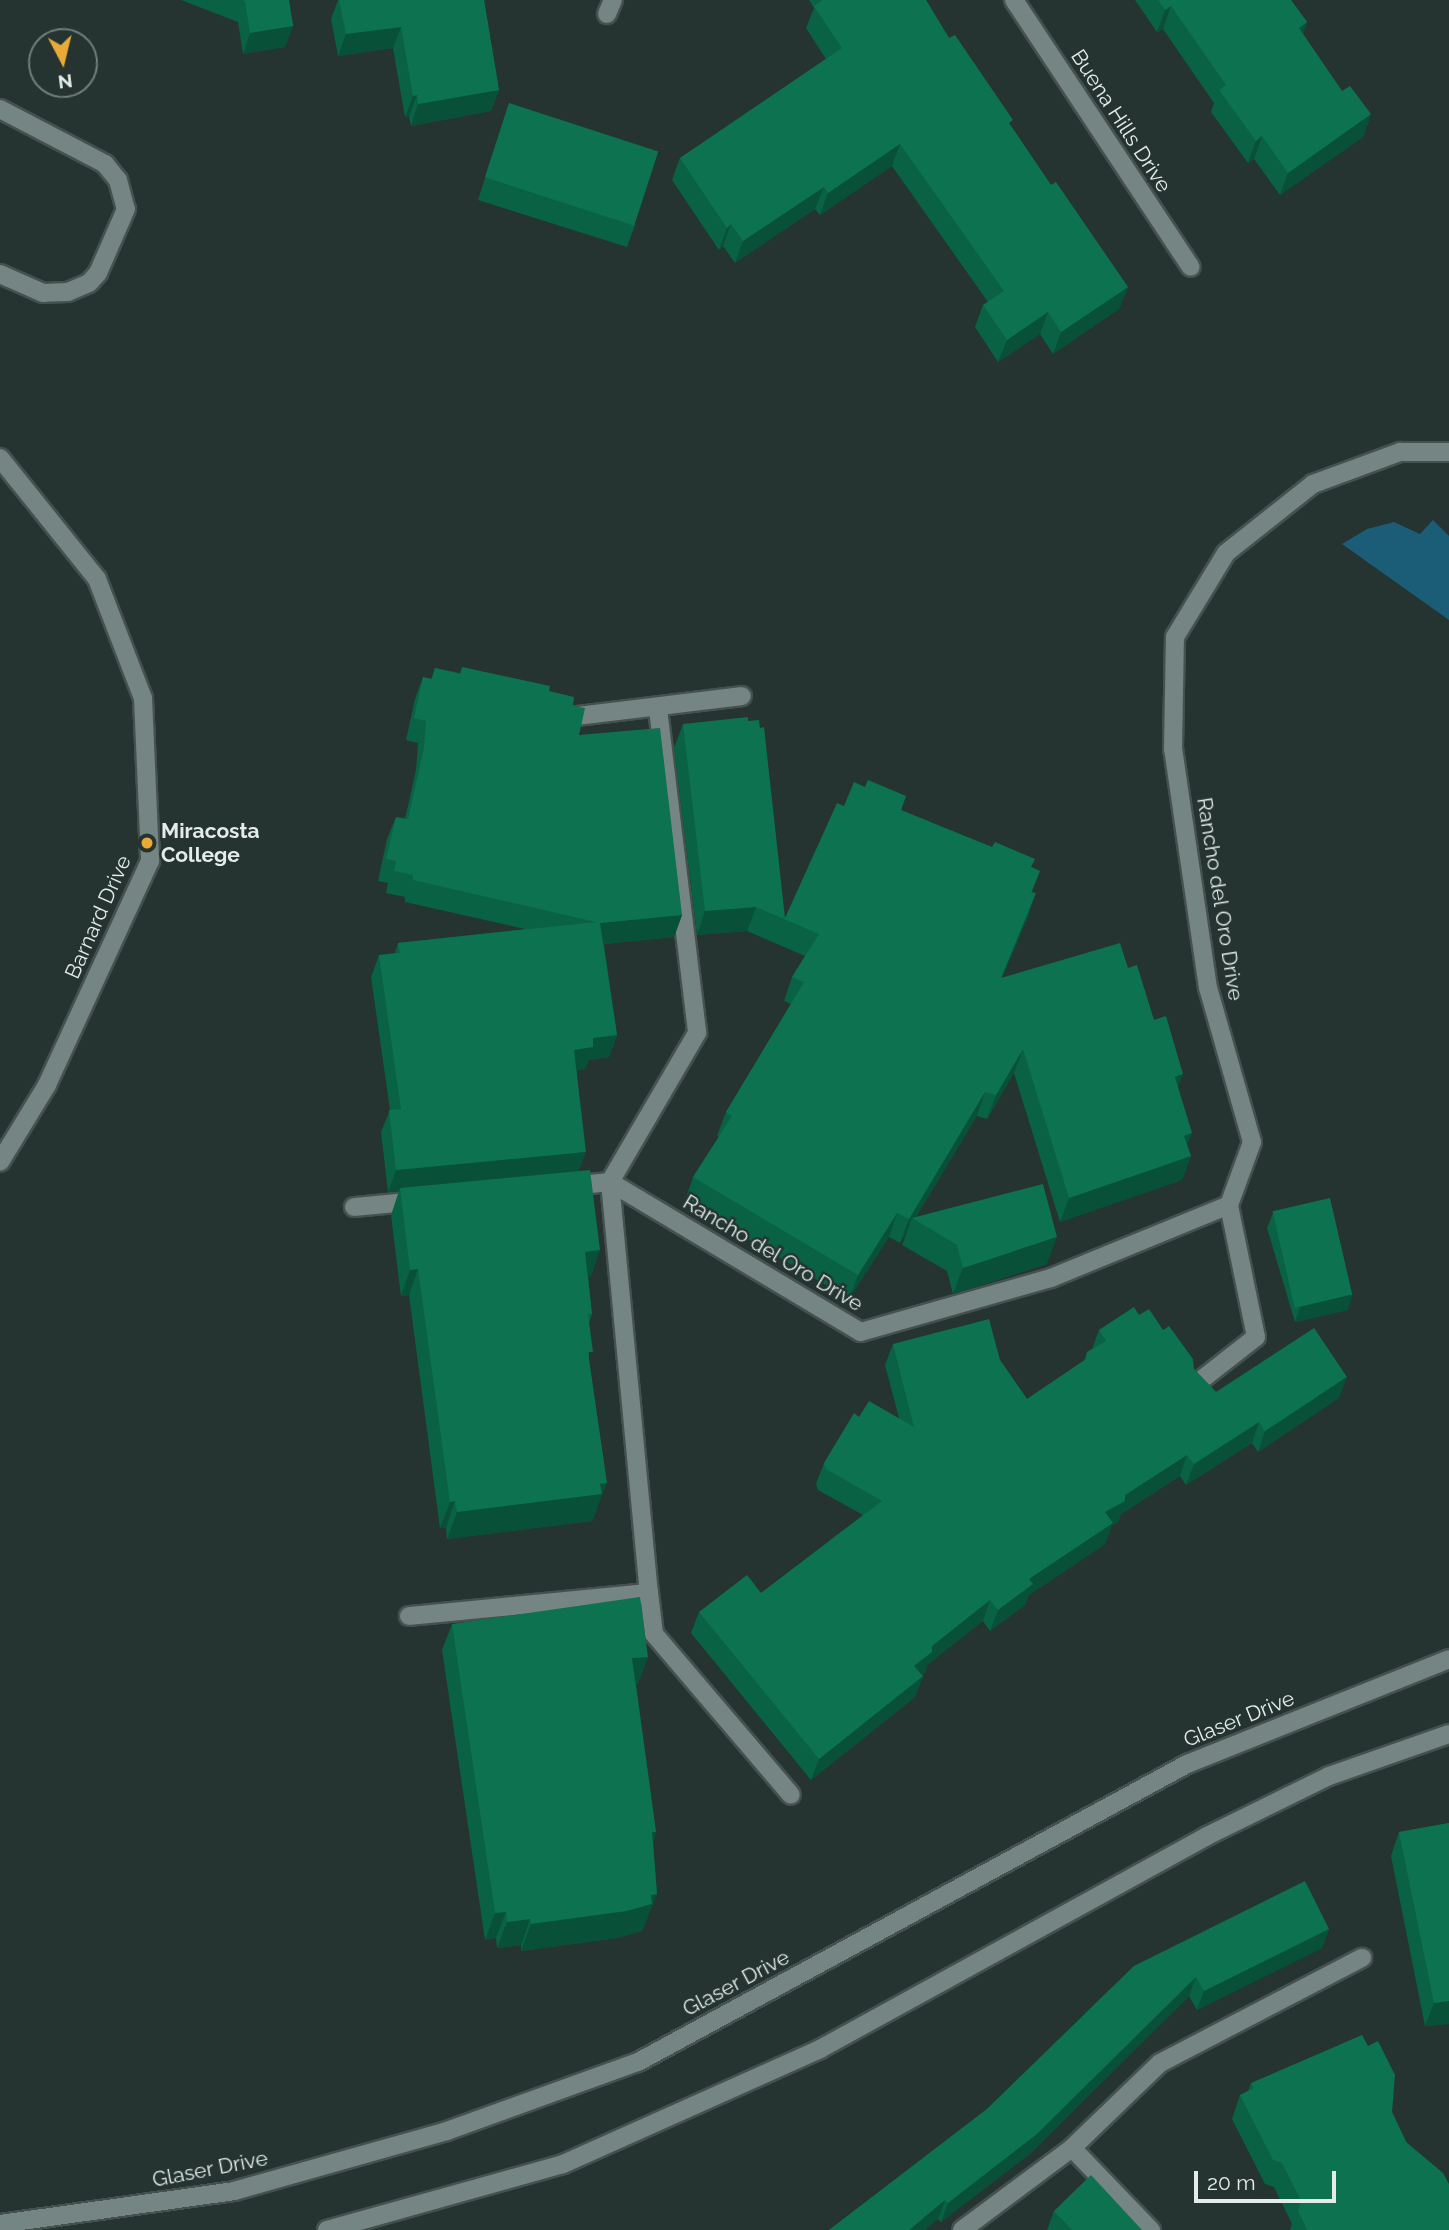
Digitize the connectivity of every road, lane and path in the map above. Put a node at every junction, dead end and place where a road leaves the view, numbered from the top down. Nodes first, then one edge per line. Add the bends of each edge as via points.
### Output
1 (1014, 0) edge
2 (0, 109) edge
3 (1191, 267) dead end
4 (0, 274) edge
5 (1449, 452) edge
6 (0, 458) edge
7 (742, 696) dead end
8 (658, 709) junction
9 (578, 716) edge
10 (0, 1162) edge
11 (610, 1182) junction
12 (556, 1188) edge
13 (435, 1200) edge
14 (1229, 1205) junction
15 (354, 1208) dead end
16 (1196, 1384) edge
17 (649, 1593) junction
18 (409, 1616) dead end
19 (1449, 1659) edge
20 (1449, 1734) edge
21 (791, 1795) dead end
22 (1362, 1958) dead end
23 (1072, 2148) junction
24 (0, 2224) edge
25 (327, 2230) edge
26 (962, 2230) edge
27 (1151, 2230) edge

1 - 3 street, Buena Hills Drive
2 - 4 street via 105,164 118,180 126,209 89,284 68,292 43,293
5 - 14 street, Rancho del Oro Drive via 1401,452 1314,484 1226,553 1175,637 1173,749 1208,988 1252,1142
6 - 10 street, Barnard Drive via 97,579 143,698 150,861 47,1085
7 - 8 street
8 - 9 street
8 - 11 street via 697,1033
11 - 12 street
11 - 14 street, Rancho del Oro Drive via 861,1332 1051,1278
11 - 17 street
13 - 15 street
14 - 16 street via 1256,1337
17 - 18 street
17 - 21 street via 654,1634
19 - 24 street, Glaser Drive via 1187,1764 638,2062 447,2131 234,2191
20 - 25 street via 1329,1776 1207,1836 820,2049 564,2164
22 - 23 street via 1160,2063
23 - 26 street
23 - 27 street

